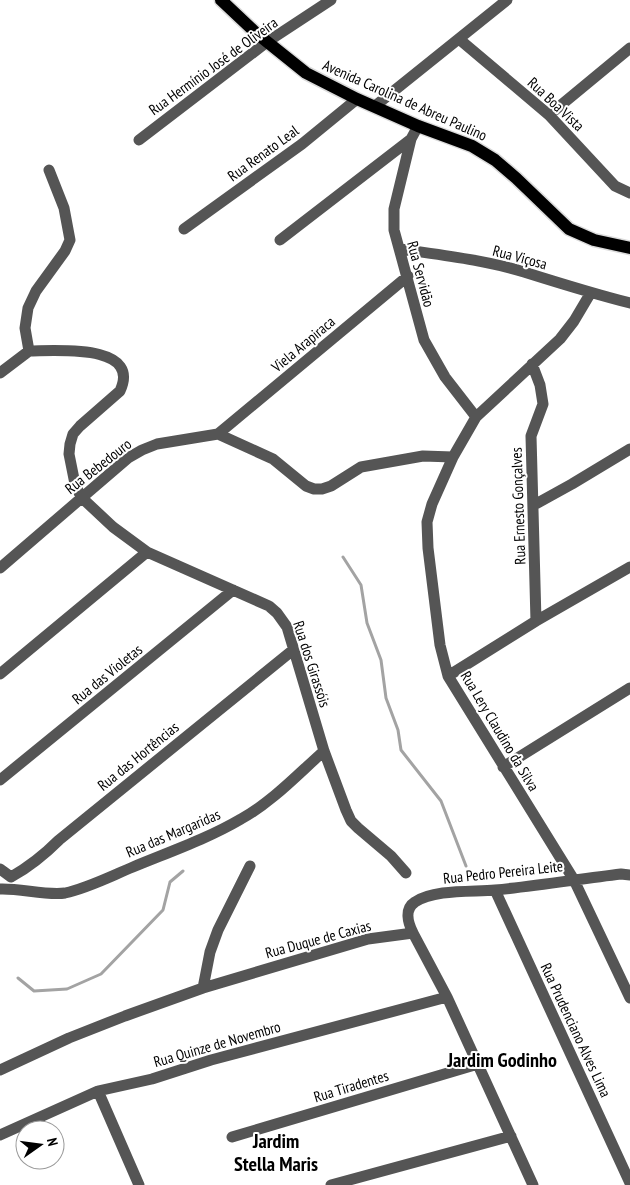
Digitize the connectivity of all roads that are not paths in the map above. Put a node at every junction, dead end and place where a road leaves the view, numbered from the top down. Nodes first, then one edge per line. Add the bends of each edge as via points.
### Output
1 (222, 0) edge
2 (331, 0) edge
3 (507, 0) edge
4 (458, 39) junction
5 (267, 42) junction
6 (630, 48) edge
7 (357, 99) junction
8 (375, 106) junction
9 (549, 115) junction
10 (418, 126) junction
11 (139, 140) dead end
12 (411, 140) junction
13 (49, 170) dead end
14 (630, 193) edge
15 (184, 229) dead end
16 (280, 240) dead end
17 (630, 248) edge
18 (400, 249) junction
19 (408, 276) junction
20 (590, 294) junction
21 (630, 303) edge
22 (29, 350) junction
23 (532, 364) junction
24 (0, 373) edge
25 (476, 417) junction
26 (218, 434) junction
27 (630, 449) edge
28 (453, 457) junction
29 (81, 497) junction
30 (534, 505) junction
31 (147, 552) junction
32 (630, 567) edge
33 (0, 568) edge
34 (233, 590) junction
35 (536, 621) junction
36 (293, 650) junction
37 (0, 674) edge
38 (448, 676) junction
39 (630, 688) edge
40 (324, 751) junction
41 (504, 767) junction
42 (0, 780) edge
43 (250, 866) dead end
44 (0, 869) edge
45 (406, 873) dead end
46 (630, 876) edge
47 (574, 880) junction
48 (12, 883) junction
49 (0, 889) edge
50 (495, 890) junction
51 (413, 933) junction
52 (202, 988) junction
53 (447, 997) junction
54 (630, 998) edge
55 (478, 1064) junction
56 (0, 1070) edge
57 (98, 1092) junction
58 (0, 1135) edge
59 (511, 1136) junction
60 (232, 1137) dead end
61 (630, 1183) edge
62 (139, 1185) edge
63 (331, 1185) edge
64 (533, 1185) edge

1 - 5 main road, Avenida Carolina de Abreu Paulino
2 - 5 street, Rua Hermínio José de Oliveira
3 - 4 street
4 - 8 street
4 - 9 street, Rua Boa Vista
5 - 7 main road, Avenida Carolina de Abreu Paulino via 306,73
5 - 11 street, Rua Hermínio José de Oliveira
6 - 9 street
7 - 8 main road, Avenida Carolina de Abreu Paulino
7 - 15 street, Rua Renato Leal via 302,144
8 - 10 main road, Avenida Carolina de Abreu Paulino
9 - 14 street, Rua Boa Vista via 615,186
10 - 12 street, Rua Servidão
10 - 17 main road, Avenida Carolina de Abreu Paulino via 472,146 495,160 569,229 594,240
12 - 16 street
12 - 18 street, Rua Servidão via 394,209 394,230
13 - 22 street via 64,208 70,240 28,308
18 - 19 street, Rua Servidão
18 - 20 street, Rua Viçosa via 522,272
19 - 25 street, Rua Servidão via 424,340 445,377
19 - 26 street, Viela Arapiraca
20 - 21 street, Rua Viçosa
20 - 23 street, Rua Lery Claudino da Silva via 560,339
22 - 24 street
22 - 29 street via 112,358 124,374 120,391 80,426 72,439 71,468
23 - 25 street, Rua Lery Claudino da Silva
23 - 30 street, Rua Ernesto Gonçalves via 543,404 531,436
25 - 28 street, Rua Lery Claudino da Silva
26 - 28 street via 273,459 314,489 331,486 362,467 422,456
26 - 29 street, Rua Bebedouro via 166,442 142,450
27 - 30 street
28 - 38 street, Rua Lery Claudino da Silva via 427,522 440,646
29 - 31 street, Rua dos Girassóis via 113,527
29 - 33 street, Rua Bebedouro
30 - 35 street, Rua Ernesto Gonçalves
31 - 34 street, Rua dos Girassóis
31 - 37 street
32 - 35 street
34 - 36 street, Rua dos Girassóis via 278,613 287,627
34 - 42 street, Rua das Violetas
35 - 38 street
36 - 40 street, Rua dos Girassóis
36 - 48 street, Rua das Hortências via 59,840
38 - 41 street, Rua Lery Claudino da Silva
39 - 41 street
40 - 45 street, Rua dos Girassóis via 351,821
40 - 48 street, Rua das Margaridas via 242,819 194,842 64,893
41 - 47 street, Rua Lery Claudino da Silva
43 - 52 street via 218,930
44 - 48 street
46 - 47 street, Rua Pedro Pereira Leite via 621,874
47 - 50 street, Rua Pedro Pereira Leite
47 - 54 street, Rua Lery Claudino da Silva
48 - 49 street, Rua das Margaridas
50 - 51 street, Rua Pedro Pereira Leite via 445,893 415,902 408,913
50 - 61 street, Rua Prudenciano Alves Lima
51 - 52 street, Rua Duque de Caxias via 368,939
51 - 53 street
52 - 56 street, Rua Duque de Caxias via 69,1038
53 - 55 street
53 - 57 street, Rua Quinze de Novembro
55 - 59 street
55 - 60 street, Rua Tiradentes
57 - 58 street, Rua Quinze de Novembro
57 - 62 street
59 - 63 street
59 - 64 street

